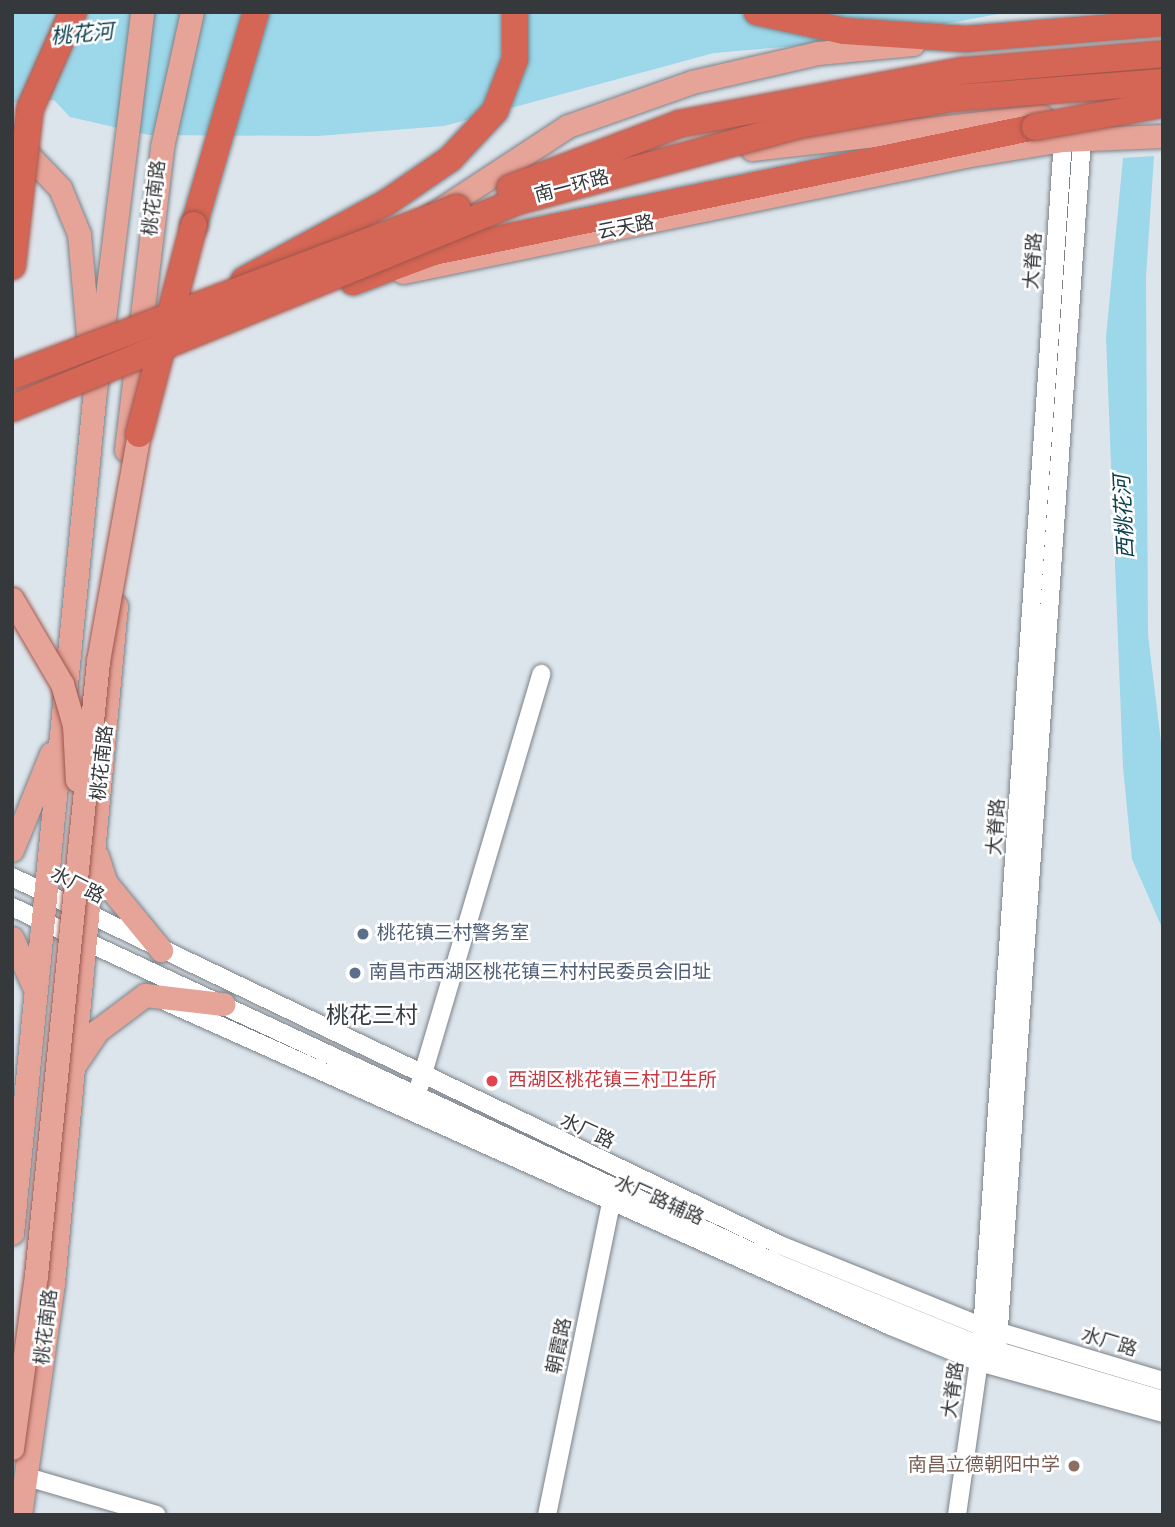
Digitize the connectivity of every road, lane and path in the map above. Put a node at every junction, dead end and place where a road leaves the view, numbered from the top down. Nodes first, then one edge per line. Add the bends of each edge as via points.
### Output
1 (73, 12) edge
2 (142, 12) edge
3 (192, 12) edge
4 (256, 12) edge
5 (515, 12) edge
6 (757, 12) edge
7 (1163, 23) edge
8 (966, 39) junction
9 (1163, 54) edge
10 (1163, 82) edge
11 (1163, 104) edge
12 (1163, 113) edge
13 (1163, 136) edge
14 (12, 138) edge
15 (1082, 140) junction
16 (411, 237) junction
17 (12, 265) edge
18 (353, 282) junction
19 (212, 299) junction
20 (139, 323) junction
21 (103, 333) junction
22 (136, 353) junction
23 (62, 354) junction
24 (12, 363) edge
25 (99, 363) junction
26 (12, 376) edge
27 (94, 399) junction
28 (12, 408) edge
29 (139, 434) joint
30 (12, 599) edge
31 (541, 674) dead end
32 (64, 718) junction
33 (95, 847) junction
34 (12, 850) edge
35 (12, 877) edge
36 (47, 893) junction
37 (12, 907) edge
38 (88, 913) junction
39 (44, 922) junction
40 (12, 938) edge
41 (85, 943) junction
42 (161, 950) junction
43 (37, 993) junction
44 (151, 995) junction
45 (223, 1004) junction
46 (74, 1066) junction
47 (420, 1081) junction
48 (614, 1187) junction
49 (12, 1233) edge
50 (991, 1329) junction
51 (986, 1353) junction
52 (1163, 1381) edge
53 (12, 1388) edge
54 (1163, 1400) edge
55 (1163, 1413) edge
56 (12, 1448) edge
57 (27, 1477) junction
58 (20, 1515) edge
59 (157, 1515) edge
60 (547, 1515) edge
61 (957, 1515) edge

1 - 17 highway, bridge via 30,109
2 - 21 main road, 桃花南路 via 122,140
3 - 20 main road, 桃花南路 via 162,147
4 - 29 highway, bridge via 224,110
5 - 19 highway, bridge via 515,59 495,111 450,159 386,204
6 - 8 highway via 844,32
7 - 8 highway
8 - 16 main road via 818,53 692,82 568,126 444,202
9 - 19 highway, 南一环路, bridge via 961,71 679,124
10 - 28 highway, 南一环路, bridge via 954,98 799,125 518,201
11 - 18 highway, bridge via 434,253
12 - 16 main road, 云天路, bridge via 1098,110 765,146
13 - 15 main road, 云天路
14 - 27 main road via 41,163 79,234
15 - 18 main road, 云天路
15 - 50 street, 大脊路
16 - 20 main road, 云天路
18 - 22 main road, 云天路 via 283,311
19 - 23 highway, 南一环路, bridge
20 - 21 main road, 云天路
20 - 22 main road, 桃花南路
21 - 25 main road, 桃花南路
22 - 25 main road, 云天路
22 - 33 main road, 桃花南路
23 - 24 main road
23 - 26 highway, 南一环路, bridge
25 - 27 main road, 桃花南路
27 - 32 main road, 桃花南路
29 - 56 main road, bridge via 98,661 38,1262
30 - 53 main road, bridge via 62,684 74,725 79,822
31 - 47 street
32 - 34 main road
32 - 36 main road, 桃花南路
33 - 38 main road, 桃花南路
33 - 42 main road via 106,883
35 - 36 street, 水厂路
36 - 38 street, 水厂路
36 - 39 main road, 桃花南路
37 - 39 street, 水厂路
38 - 41 main road, 桃花南路
38 - 42 street, 水厂路
39 - 41 street, 水厂路
39 - 43 main road, 桃花南路
40 - 43 main road
41 - 45 street, 水厂路
41 - 46 main road, 桃花南路
42 - 47 street, 水厂路
43 - 49 main road, 桃花南路
44 - 45 main road
44 - 46 main road via 125,1006 97,1031
44 - 48 street, 水厂路辅路
45 - 47 street, 水厂路
46 - 57 main road, 桃花南路
47 - 48 street, 水厂路
47 - 50 street, 水厂路辅路 via 928,1296
48 - 50 street, 水厂路 via 780,1245
48 - 51 street, 水厂路
48 - 60 street, 朝霞路
50 - 51 street, 大脊路
50 - 52 street, 水厂路
51 - 54 street, 水厂路
51 - 55 street
51 - 61 street, 大脊路
57 - 58 main road, 桃花南路
57 - 59 street

